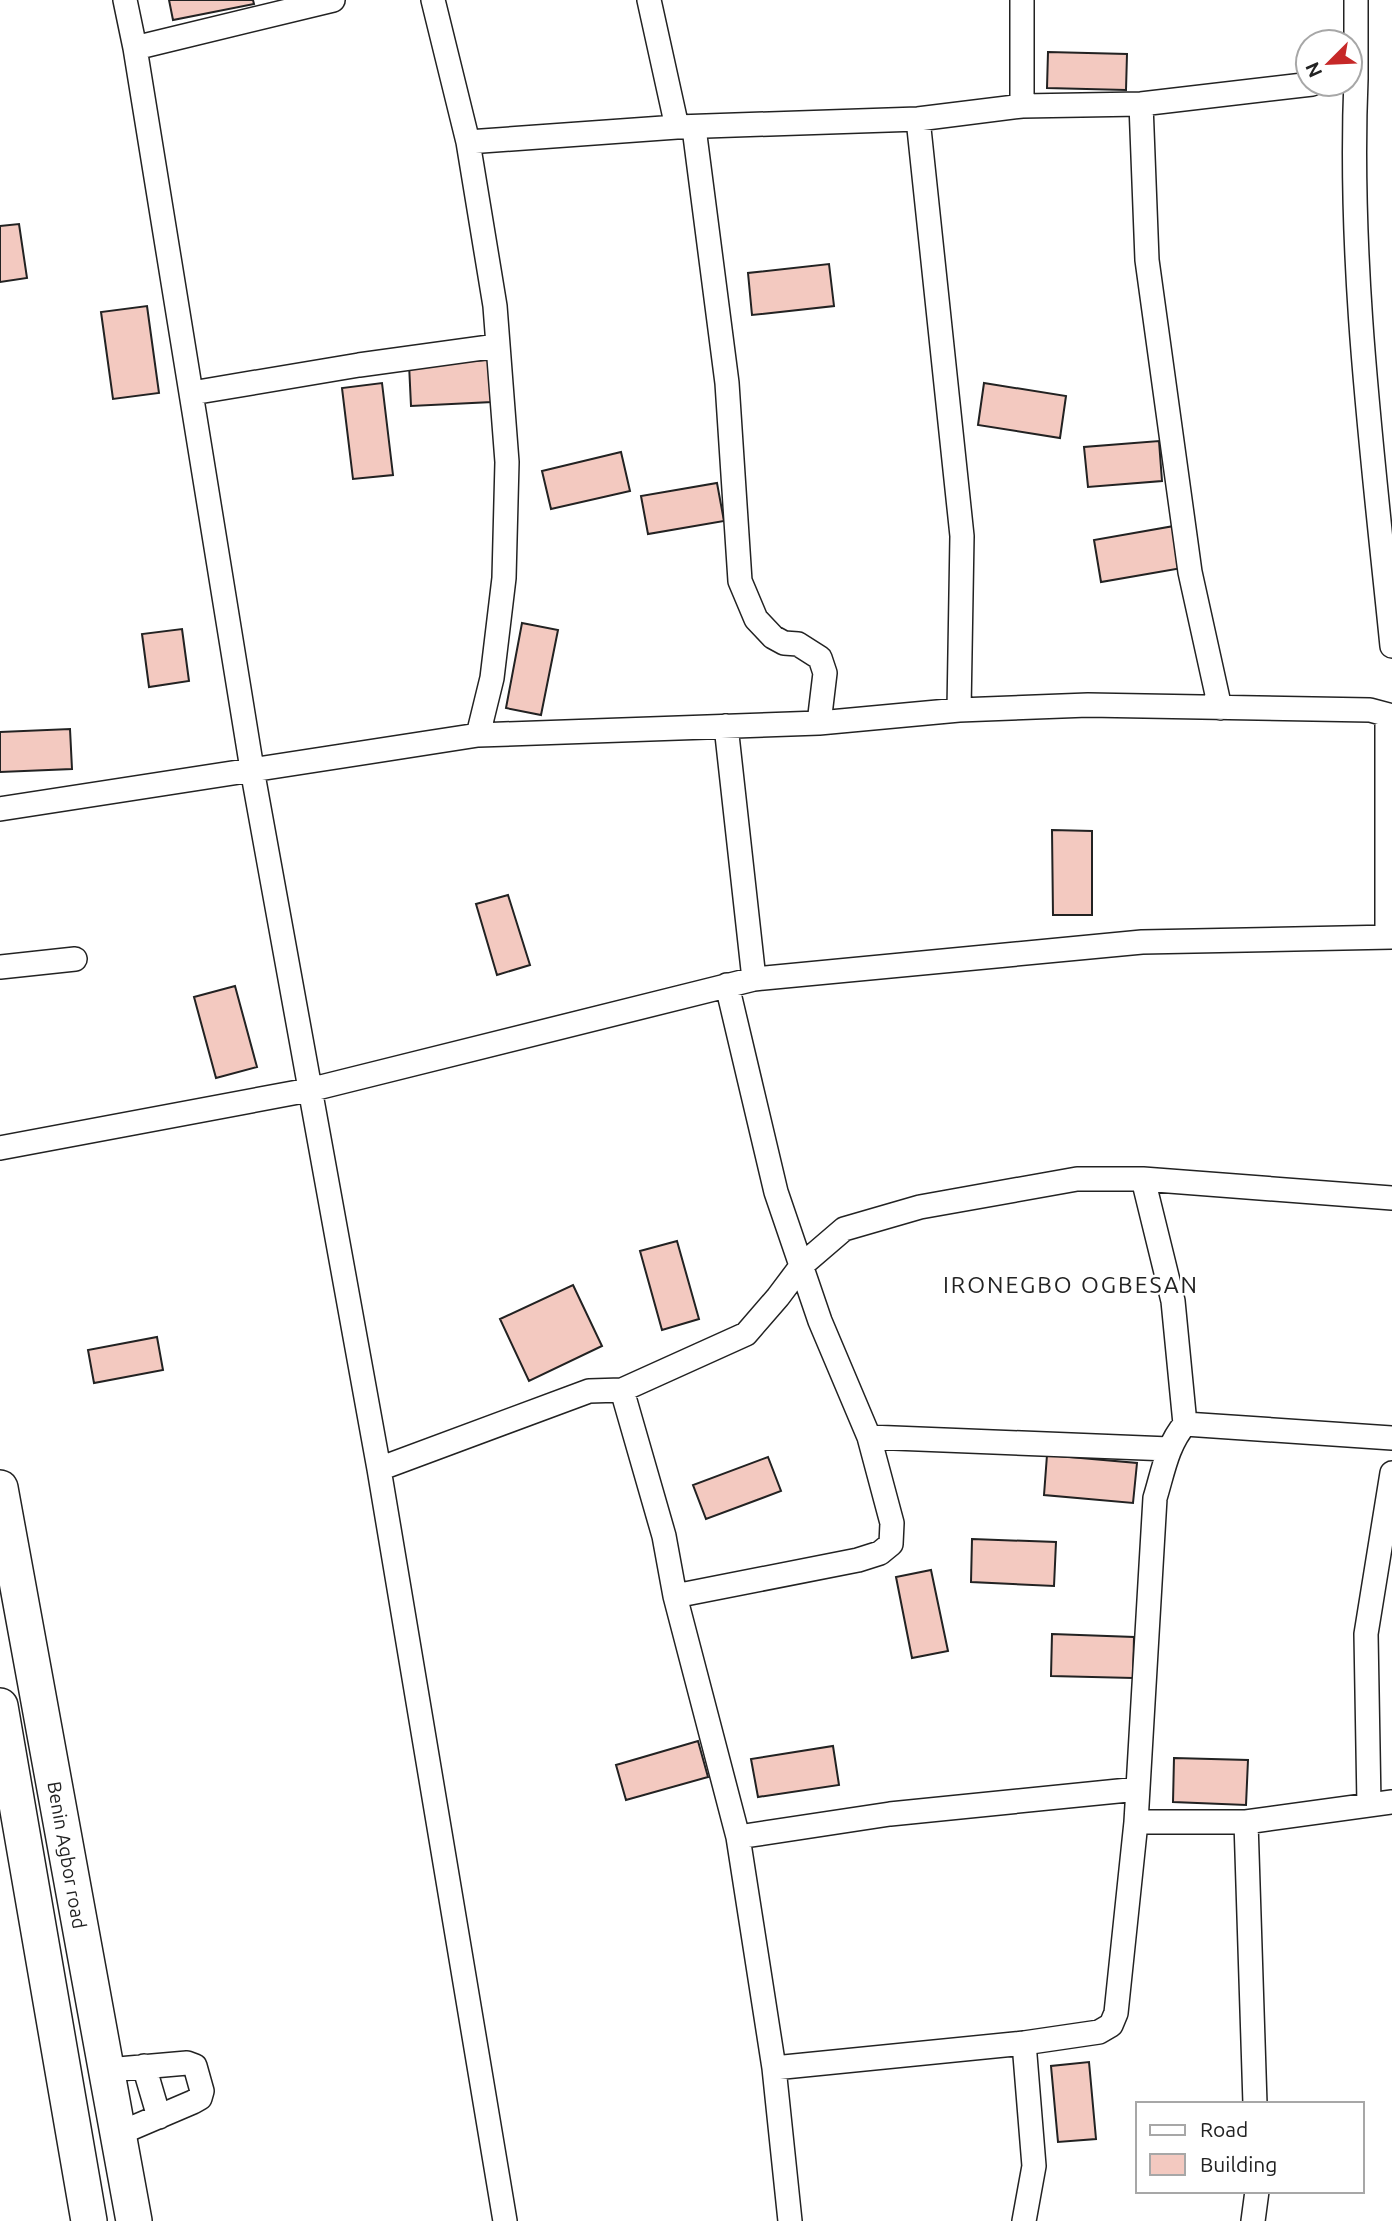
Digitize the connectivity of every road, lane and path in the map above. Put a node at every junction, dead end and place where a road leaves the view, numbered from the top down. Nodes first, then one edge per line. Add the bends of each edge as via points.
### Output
1 (125, 0) edge
2 (333, 0) edge
3 (433, 0) edge
4 (649, 0) edge
5 (1022, 0) edge
6 (1356, 0) edge
7 (1355, 28) edge
8 (135, 48) junction
9 (1294, 86) edge
10 (1353, 98) edge
11 (1141, 104) junction
12 (1022, 106) junction
13 (918, 119) junction
14 (685, 128) junction
15 (468, 142) junction
16 (497, 346) junction
17 (192, 393) junction
18 (1392, 646) edge
19 (1220, 708) junction
20 (959, 710) junction
21 (1390, 716) edge
22 (819, 723) junction
23 (726, 726) junction
24 (478, 735) junction
25 (252, 769) junction
26 (0, 809) edge
27 (1390, 937) edge
28 (75, 959) dead end
29 (0, 967) edge
30 (754, 979) junction
31 (727, 985) junction
32 (309, 1090) junction
33 (0, 1148) edge
34 (1143, 1179) junction
35 (1392, 1198) edge
36 (802, 1265) junction
37 (622, 1390) junction
38 (1185, 1424) junction
39 (869, 1437) junction
40 (1392, 1438) edge
41 (1169, 1449) junction
42 (379, 1469) junction
43 (1392, 1474) edge
44 (0, 1488) edge
45 (675, 1596) junction
46 (0, 1706) edge
47 (5, 1767) edge
48 (1138, 1789) junction
49 (1392, 1802) edge
50 (1369, 1805) junction
51 (1136, 1822) junction
52 (1246, 1822) junction
53 (738, 1837) junction
54 (1024, 2043) junction
55 (144, 2066) junction
56 (774, 2068) junction
57 (107, 2070) junction
58 (1255, 2102) edge
59 (159, 2117) junction
60 (118, 2134) junction
61 (1257, 2193) edge
62 (89, 2221) edge
63 (134, 2221) edge
64 (505, 2221) edge
65 (790, 2221) edge
66 (1024, 2221) edge
67 (1253, 2221) edge

1 - 8 street
2 - 8 street
3 - 15 street
4 - 14 street
5 - 12 street
6 - 7 street
8 - 17 street
9 - 11 street
10 - 18 street via 1364,381
11 - 12 street
11 - 19 street via 1147,260 1190,572
12 - 13 street
13 - 14 street
13 - 20 street via 962,536
14 - 15 street
14 - 22 street via 727,383 740,581 756,619 773,636 820,658 825,673
15 - 16 street via 495,306
16 - 17 street
16 - 24 street via 507,462 504,578 492,678
17 - 25 street
19 - 20 street via 1088,705
19 - 21 street via 1370,710
20 - 22 street
21 - 27 street
22 - 23 street
23 - 24 street
23 - 30 street
24 - 25 street
25 - 26 street
25 - 32 street
27 - 30 street via 1142,942
28 - 29 street
30 - 31 street
31 - 32 street
31 - 36 street via 776,1192
32 - 33 street
32 - 42 street
34 - 35 street
34 - 36 street via 1077,1179 920,1207 844,1228
34 - 38 street via 1173,1301
36 - 37 street via 746,1334
36 - 39 street via 820,1321
37 - 42 street via 589,1391
37 - 45 street via 664,1536
38 - 40 street
38 - 41 street
39 - 41 street
39 - 45 street via 892,1523 891,1545 858,1560
41 - 48 street via 1155,1498
42 - 64 street
43 - 50 street via 1366,1634
44 - 57 highway, Benin Agbor road
45 - 53 street
46 - 47 highway
47 - 62 highway
48 - 51 street
48 - 53 street via 890,1814
49 - 50 street
50 - 52 street
51 - 52 street
51 - 54 street via 1111,2025 1099,2032
52 - 58 street
53 - 56 street
54 - 56 street
54 - 66 street via 1034,2165
55 - 57 street
55 - 59 street
55 - 59 street via 195,2066 200,2098
56 - 65 street
57 - 60 highway, Benin Agbor road
59 - 60 street
60 - 63 highway, Benin Agbor road
61 - 67 street

